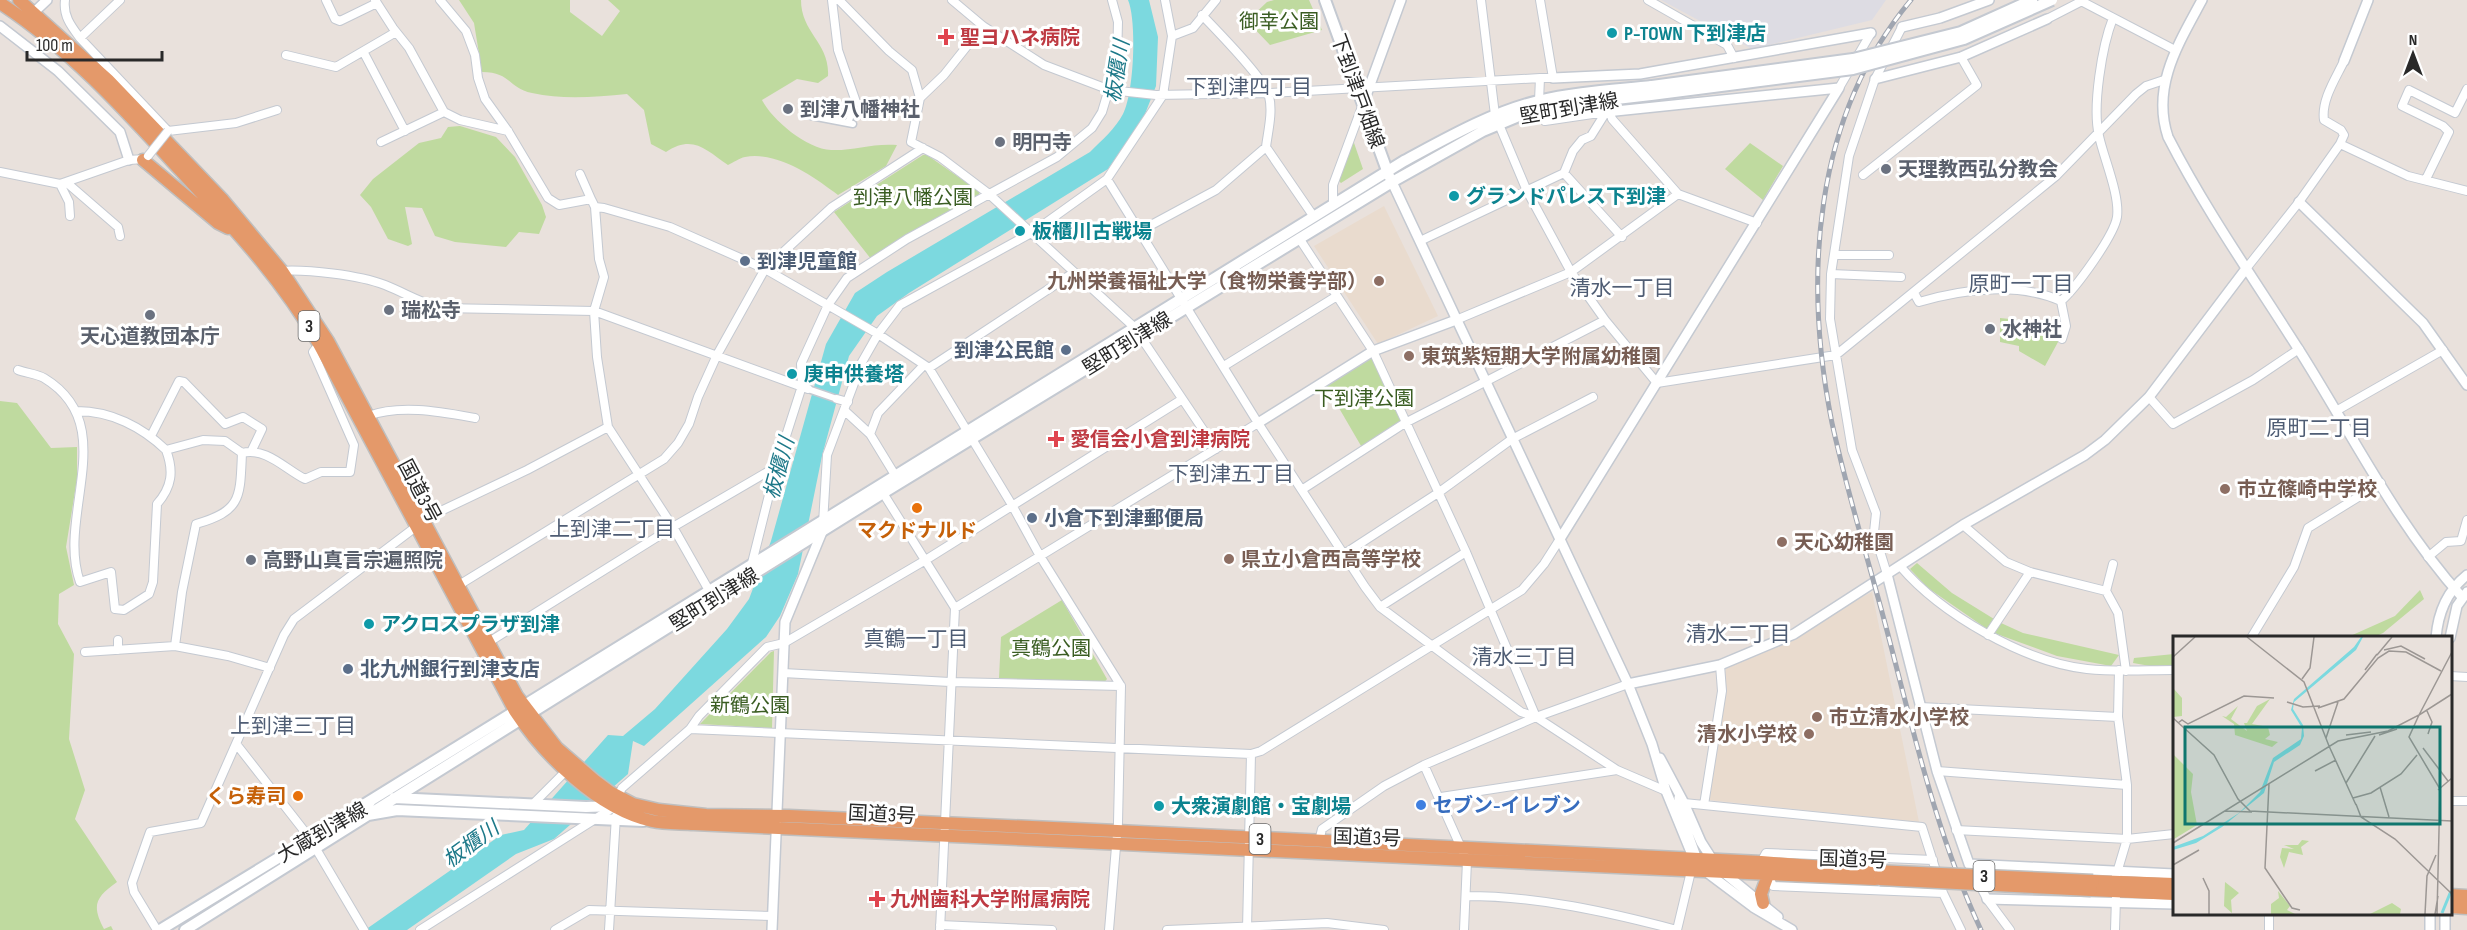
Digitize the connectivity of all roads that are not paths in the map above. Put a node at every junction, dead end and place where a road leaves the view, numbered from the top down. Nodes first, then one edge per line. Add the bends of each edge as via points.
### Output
1 (47, 0) edge
2 (65, 0) edge
3 (120, 0) edge
4 (326, 0) edge
5 (440, 0) edge
6 (832, 0) edge
7 (839, 0) edge
8 (952, 0) edge
9 (1112, 0) edge
10 (1165, 0) edge
11 (1216, 0) edge
12 (1325, 0) edge
13 (1401, 0) edge
14 (1481, 0) edge
15 (1540, 0) edge
16 (1648, 0) edge
17 (1989, 0) edge
18 (2032, 0) edge
19 (2052, 0) edge
20 (2202, 0) edge
21 (2368, 0) edge
22 (376, 1) edge
23 (2083, 1) edge
24 (0, 3) edge
25 (23, 8) edge
26 (1202, 15) junction
27 (2113, 18) junction
28 (2047, 19) joint
29 (0, 26) edge
30 (983, 26) junction
31 (1902, 27) joint
32 (396, 32) junction
33 (1871, 33) joint
34 (1172, 36) junction
35 (80, 38) junction
36 (2175, 50) junction
37 (364, 52) junction
38 (286, 55) dead end
39 (1961, 57) junction
40 (1734, 58) junction
41 (2344, 61) joint
42 (1540, 78) junction
43 (1552, 78) junction
44 (1875, 79) junction
45 (1491, 80) junction
46 (2164, 80) junction
47 (1362, 86) junction
48 (1839, 88) junction
49 (2467, 89) edge
50 (1110, 90) junction
51 (1652, 91) junction
52 (1269, 93) junction
53 (1159, 95) junction
54 (921, 98) junction
55 (856, 102) joint
56 (1363, 105) junction
57 (1540, 105) junction
58 (277, 110) dead end
59 (444, 112) junction
60 (1608, 112) junction
61 (811, 116) dead end
62 (1496, 119) junction
63 (168, 131) junction
64 (405, 131) junction
65 (508, 131) junction
66 (2098, 135) junction
67 (381, 142) dead end
68 (2340, 144) junction
69 (1266, 147) junction
70 (923, 148) junction
71 (146, 158) junction
72 (129, 160) junction
73 (0, 172) edge
74 (1564, 173) junction
75 (580, 174) dead end
76 (1863, 175) dead end
77 (1389, 177) junction
78 (1107, 179) junction
79 (2426, 179) junction
80 (63, 183) junction
81 (1527, 191) junction
82 (2467, 191) edge
83 (1678, 194) junction
84 (993, 197) junction
85 (591, 198) junction
86 (2299, 202) junction
87 (1333, 204) junction
88 (595, 207) junction
89 (70, 216) dead end
90 (1314, 217) junction
91 (1757, 223) junction
92 (235, 230) junction
93 (1030, 230) junction
94 (1140, 231) junction
95 (120, 236) dead end
96 (1622, 237) junction
97 (1299, 238) junction
98 (1420, 241) junction
99 (1834, 255) junction
100 (1889, 255) dead end
101 (765, 269) junction
102 (2245, 270) junction
103 (277, 271) junction
104 (1571, 272) junction
105 (1073, 273) junction
106 (1832, 274) junction
107 (1901, 277) dead end
108 (1914, 293) junction
109 (1337, 296) junction
110 (2061, 301) junction
111 (1184, 302) junction
112 (828, 305) junction
113 (594, 311) junction
114 (1456, 320) junction
115 (1605, 320) junction
116 (1137, 331) junction
117 (878, 334) junction
118 (2062, 339) dead end
119 (319, 344) junction
120 (2299, 349) junction
121 (2443, 350) junction
122 (1373, 351) junction
123 (717, 355) junction
124 (1836, 355) junction
125 (1224, 366) junction
126 (927, 367) junction
127 (18, 370) dead end
128 (1485, 383) junction
129 (1657, 383) junction
130 (2467, 385) edge
131 (805, 388) junction
132 (1593, 397) dead end
133 (2149, 397) junction
134 (837, 399) joint
135 (1181, 400) junction
136 (848, 402) junction
137 (77, 411) junction
138 (845, 411) junction
139 (2336, 411) junction
140 (368, 416) junction
141 (475, 418) dead end
142 (1258, 423) junction
143 (1405, 423) junction
144 (608, 427) junction
145 (870, 434) junction
146 (970, 434) junction
147 (151, 436) junction
148 (1512, 439) junction
149 (1216, 449) junction
150 (166, 450) junction
151 (252, 450) junction
152 (242, 453) junction
153 (776, 467) junction
154 (639, 475) junction
155 (895, 475) junction
156 (2381, 483) junction
157 (1303, 489) junction
158 (883, 493) junction
159 (1438, 493) junction
160 (1012, 505) junction
161 (2467, 520) edge
162 (421, 523) junction
163 (820, 525) junction
164 (1964, 525) junction
165 (673, 527) junction
166 (1560, 539) junction
167 (1466, 552) junction
168 (1344, 554) junction
169 (1040, 556) junction
170 (2428, 557) junction
171 (924, 561) junction
172 (2114, 564) dead end
173 (1900, 566) junction
174 (752, 570) junction
175 (2030, 572) junction
176 (1887, 574) junction
177 (2467, 575) edge
178 (459, 585) junction
179 (2453, 587) junction
180 (2106, 591) junction
181 (2465, 594) edge
182 (712, 595) junction
183 (1380, 607) junction
184 (1491, 607) junction
185 (955, 609) junction
186 (1988, 635) junction
187 (2253, 636) edge
188 (2436, 636) edge
189 (2450, 636) edge
190 (118, 640) dead end
191 (489, 642) junction
192 (784, 643) junction
193 (1429, 645) junction
194 (175, 646) junction
195 (118, 650) junction
196 (86, 652) dead end
197 (1720, 665) junction
198 (270, 668) junction
199 (2123, 670) junction
200 (2173, 670) edge
201 (783, 673) junction
202 (2452, 676) edge
203 (2467, 677) edge
204 (950, 682) junction
205 (1628, 684) junction
206 (1121, 686) junction
207 (1920, 707) junction
208 (522, 713) junction
209 (1536, 717) junction
210 (2118, 717) junction
211 (690, 729) junction
212 (780, 731) junction
213 (948, 739) junction
214 (1652, 744) junction
215 (237, 745) junction
216 (1120, 748) junction
217 (1251, 754) junction
218 (1424, 765) junction
219 (1617, 770) junction
220 (1937, 771) junction
221 (574, 772) junction
222 (2127, 785) junction
223 (1678, 790) junction
224 (1666, 791) junction
225 (1441, 797) junction
226 (396, 798) junction
227 (611, 798) junction
228 (1684, 802) junction
229 (365, 804) junction
230 (537, 804) junction
231 (1704, 805) junction
232 (368, 816) junction
233 (592, 819) junction
234 (616, 820) junction
235 (653, 822) junction
236 (777, 822) junction
237 (944, 829) junction
238 (1956, 830) junction
239 (1118, 831) junction
240 (2173, 834) edge
241 (309, 837) junction
242 (1248, 838) junction
243 (2127, 839) junction
244 (1319, 841) junction
245 (1685, 841) junction
246 (1116, 844) junction
247 (314, 848) junction
248 (1462, 848) junction
249 (1248, 851) junction
250 (1670, 858) junction
251 (1712, 860) junction
252 (1933, 860) junction
253 (1467, 861) junction
254 (1761, 862) junction
255 (1969, 864) junction
256 (1692, 865) junction
257 (1706, 872) junction
258 (1724, 874) junction
259 (2116, 874) junction
260 (2173, 874) edge
261 (1875, 875) junction
262 (1768, 876) junction
263 (2173, 884) edge
264 (2092, 885) junction
265 (1942, 893) junction
266 (2173, 894) edge
267 (2452, 895) edge
268 (1466, 896) junction
269 (2467, 896) edge
270 (1987, 899) junction
271 (2116, 900) junction
272 (1763, 903) junction
273 (2173, 904) edge
274 (2452, 907) edge
275 (2467, 908) edge
276 (610, 910) junction
277 (2270, 915) edge
278 (773, 916) junction
279 (940, 928) edge
280 (1247, 928) edge
281 (1789, 928) edge
282 (159, 930) edge
283 (184, 930) edge
284 (364, 930) edge
285 (420, 930) edge
286 (555, 930) edge
287 (609, 930) edge
288 (772, 930) edge
289 (1052, 930) edge
290 (1109, 930) edge
291 (1167, 930) edge
292 (1384, 930) edge
293 (1464, 930) edge
294 (1677, 930) edge
295 (1961, 930) edge
296 (2010, 930) edge
297 (2115, 930) edge
298 (2269, 930) edge

1 - 25 street
2 - 35 street via 64,11
3 - 35 street
4 - 22 street via 335,19 340,21
5 - 65 street via 466,31 485,99
6 - 55 street via 838,50
7 - 54 street via 912,70
8 - 30 street
9 - 50 street via 1119,43
10 - 34 street
11 - 26 street
12 - 47 main road, 下到津戸畑線
13 - 47 street
14 - 45 street
15 - 43 street
16 - 40 street via 1727,45
17 - 31 street
18 - 51 main road, 堅町到津線, bridge via 1961,32 1875,54
19 - 51 main road, 堅町到津線, bridge via 1964,39 1880,63
20 - 36 street
21 - 41 street
22 - 32 street
23 - 27 street
23 - 28 street
24 - 25 highway, 国道3号 / 3
25 - 92 highway, 国道3号 / 3
25 - 103 highway, 国道3号 / 3 via 108,80 223,200
26 - 34 street via 1193,28
26 - 52 street
27 - 36 street
27 - 66 street via 2102,61
28 - 39 street
29 - 72 street via 58,71 120,132
30 - 50 street via 1044,65
30 - 54 street
31 - 44 street
32 - 37 street
32 - 59 street
33 - 40 street
33 - 48 street
34 - 53 street
35 - 63 street
36 - 46 street
37 - 38 street via 336,68
37 - 64 street
39 - 44 street
39 - 76 street via 1977,85
40 - 43 street via 1640,74
41 - 68 street via 2323,114 2324,120 2341,130
42 - 43 street
42 - 45 street
42 - 57 street
44 - 99 street via 1849,156
45 - 47 street
45 - 62 street
46 - 66 street via 2136,94
46 - 102 street via 2163,112 2168,137
47 - 52 street
47 - 56 main road, 下到津戸畑線
48 - 60 street
48 - 91 street
49 - 79 street via 2456,113 2409,90 2402,106 2449,132
50 - 53 street
50 - 84 street via 1092,128 1076,143
51 - 57 main road, 堅町到津線
52 - 53 street
52 - 69 street via 1271,113
53 - 78 street
54 - 70 street via 911,142
55 - 61 street via 851,123
56 - 77 main road, 下到津戸畑線
56 - 87 street via 1333,185
57 - 60 street via 1545,121
57 - 62 main road, 堅町到津線
58 - 63 street via 236,123
59 - 64 street
59 - 65 street via 460,120
60 - 74 street via 1591,136 1573,151
60 - 83 street
62 - 77 main road, 堅町到津線
62 - 81 street
63 - 71 street, bridge
64 - 67 street
65 - 85 street via 548,198 559,205
66 - 108 street via 2056,176
66 - 110 street via 2117,205 2117,219 2074,290
68 - 79 street via 2408,176
68 - 86 street
69 - 90 street
69 - 94 street via 1216,190
70 - 84 street
70 - 101 street via 832,207
71 - 72 street
71 - 92 highway via 218,223
72 - 80 street
73 - 80 street
74 - 81 street
74 - 96 street
75 - 85 street
77 - 87 main road, 堅町到津線
77 - 97 main road, 堅町到津線
77 - 98 street
78 - 93 street
78 - 94 street
79 - 82 street
80 - 89 street
80 - 95 street via 118,226
81 - 98 street
81 - 104 street
83 - 91 street
83 - 96 street
84 - 93 street
84 - 112 street via 907,239 847,278
85 - 88 street
86 - 102 street
86 - 121 street via 2423,323
87 - 90 main road, 堅町到津線
88 - 101 street via 670,227
88 - 113 street via 604,277
90 - 111 main road, 堅町到津線
91 - 129 street
92 - 103 highway, 国道3号 / 3
93 - 105 street
93 - 117 street via 900,305
94 - 111 street
96 - 104 street
97 - 109 street
97 - 111 main road, 堅町到津線
98 - 114 street
99 - 100 street
99 - 106 street
101 - 112 street
101 - 123 street
102 - 120 street
102 - 133 street
103 - 113 street via 311,271 384,285 416,302 440,308
103 - 119 highway, 国道3号 / 3
103 - 140 highway, 国道3号 / 3 via 322,331
104 - 114 street
104 - 115 street
105 - 116 street
105 - 126 street
106 - 107 street
106 - 124 street via 1830,319
108 - 110 street via 1919,302 1953,293 2021,289
108 - 124 street
109 - 122 street
109 - 125 street
110 - 118 street via 2066,326
111 - 116 main road, 堅町到津線
111 - 125 street
112 - 117 street
112 - 131 street via 801,364
113 - 123 street
113 - 144 street
114 - 122 street
114 - 128 street
115 - 128 street
115 - 129 street
116 - 135 street
116 - 146 main road, 堅町到津線
117 - 126 street
117 - 136 street via 862,362
119 - 151 street via 313,352 354,445 350,472 321,472 305,479
119 - 162 highway, 国道3号 / 3
120 - 133 street via 2253,380 2173,424
120 - 139 street
121 - 130 street
121 - 139 street
122 - 142 street
122 - 143 street
123 - 131 street
123 - 154 street via 678,443 664,459
124 - 129 street
124 - 176 street via 1852,450 1876,513 1874,532
125 - 142 street
126 - 145 street via 878,413
126 - 146 street
127 - 137 street via 43,377
128 - 143 street
128 - 148 street
129 - 166 street
131 - 134 street
131 - 153 street
132 - 148 street
133 - 164 street via 2085,455
134 - 136 street
135 - 149 street
135 - 160 street
136 - 138 street
137 - 147 street via 99,411
137 - 150 street via 83,430 83,454 73,545 77,572 80,582 111,572 115,609 124,610 149,594 153,582 157,504 169,491 171,474
138 - 145 street
138 - 163 street via 827,455
139 - 156 street
140 - 141 street via 382,411 421,411
140 - 162 highway, 国道3号 / 3
142 - 149 street
142 - 157 street
143 - 157 street
143 - 159 street
144 - 154 street
144 - 162 street
145 - 155 street
146 - 155 main road, 堅町到津線
146 - 158 main road, 堅町到津線
146 - 160 street
147 - 150 street
147 - 151 street via 179,381 225,424 243,417 262,429
148 - 159 street
148 - 166 street
149 - 169 street
150 - 152 street via 203,440 225,441
151 - 152 street
152 - 194 street via 233,508 196,524
153 - 165 street
153 - 174 street
154 - 165 street
154 - 178 street
155 - 163 main road, 堅町到津線
156 - 170 street
156 - 187 street via 2308,528 2294,567
157 - 168 street
158 - 163 main road, 堅町到津線
158 - 171 street
159 - 167 street
159 - 168 street
160 - 169 street
160 - 171 street
161 - 170 street via 2461,541 2446,542
162 - 178 highway, 国道3号 / 3
162 - 198 street via 294,619
162 - 208 highway, 国道3号 / 3
163 - 174 main road, 堅町到津線 via 761,557
163 - 174 main road, 堅町到津線 via 812,538
163 - 192 street via 788,612
164 - 173 street
164 - 175 street via 2006,562
165 - 182 street
165 - 191 street
166 - 184 street via 1521,590
166 - 205 street
167 - 183 street
167 - 184 street
168 - 183 street
169 - 185 street
169 - 206 street
170 - 179 street
171 - 185 street
171 - 192 street
172 - 180 street
173 - 176 street
173 - 186 street via 1939,603
174 - 182 main road, 堅町到津線
175 - 180 street
175 - 186 street
176 - 197 street via 1794,634
176 - 207 street
177 - 179 street
178 - 191 highway, 国道3号 / 3
179 - 181 street
179 - 188 street via 2439,615
180 - 199 street via 2118,613
181 - 189 street via 2453,617
182 - 208 main road, 堅町到津線
183 - 193 street
184 - 193 street
184 - 209 street
185 - 204 street
186 - 199 street via 2085,669
190 - 195 street
191 - 208 highway, 国道3号 / 3
192 - 201 street
192 - 211 street via 767,647
193 - 209 street via 1521,712
193 - 217 street
194 - 195 street
194 - 198 street
195 - 196 street
197 - 205 street
197 - 231 street via 1722,691
198 - 215 street
199 - 200 street
199 - 210 street
201 - 204 street
201 - 212 street
202 - 203 street
204 - 206 street
204 - 213 street
205 - 209 street
205 - 214 street
206 - 216 street
207 - 210 street
207 - 220 street
208 - 221 highway, 国道3号 / 3 via 548,754
208 - 226 main road, 堅町到津線
208 - 229 main road, 堅町到津線
209 - 218 street
209 - 219 street
210 - 222 street
211 - 212 street
211 - 227 street
212 - 213 street
212 - 236 street
213 - 216 street
213 - 237 street
214 - 223 street
214 - 224 street
215 - 241 street
215 - 282 street via 201,823 150,832 132,883
216 - 217 street
216 - 239 street
217 - 242 street
218 - 225 street
218 - 244 street via 1384,786 1322,829
219 - 224 street
219 - 225 street
220 - 222 street
220 - 238 street
221 - 227 highway, 国道3号 / 3
221 - 230 street
222 - 243 street
223 - 228 street
223 - 256 street via 1681,815 1695,849
224 - 245 street
225 - 248 street
226 - 229 main road, 大蔵到津線
226 - 230 main road, 大蔵到津線
226 - 232 main road, 堅町到津線
227 - 230 main road, 大蔵到津線 via 586,807
227 - 233 street
227 - 234 street
227 - 235 highway, 国道3号 / 3
227 - 236 highway, 国道3号 / 3 via 646,807
228 - 231 street
228 - 251 street
229 - 241 main road, 大蔵到津線
231 - 252 street via 1922,827
232 - 233 main road, 大蔵到津線 via 397,810
232 - 247 main road, 大蔵到津線
233 - 234 main road, 大蔵到津線
233 - 285 street
234 - 235 main road, 大蔵到津線
234 - 276 street
235 - 236 highway, 国道3号 / 3
236 - 237 highway, 国道3号 / 3
236 - 278 street
237 - 239 highway, 国道3号 / 3
237 - 246 highway, 国道3号 / 3
237 - 279 street
238 - 243 street
238 - 255 street
239 - 242 highway, 国道3号 / 3
239 - 246 street
240 - 243 street
241 - 247 street
241 - 282 main road, 大蔵到津線
242 - 244 highway, 国道3号 / 3
242 - 249 street
243 - 259 street
244 - 248 highway, 国道3号 / 3
245 - 250 street via 1682,852
245 - 256 street
246 - 249 highway, 国道3号 / 3
246 - 290 street
247 - 283 main road, 大蔵到津線
247 - 284 street
248 - 250 highway, 国道3号 / 3
248 - 253 street
249 - 253 highway, 国道3号 / 3
249 - 280 street
250 - 256 highway, 国道3号 / 3
251 - 254 highway, 国道3号 / 3
251 - 256 highway, 国道3号 / 3
251 - 258 street
252 - 254 street via 1766,853
252 - 265 street
253 - 256 highway, 国道3号 / 3 via 1677,871
253 - 268 street
254 - 261 highway, 国道3号 / 3
255 - 259 street
255 - 270 street
256 - 257 highway, 国道3号 / 3
256 - 294 street
257 - 258 highway, 国道3号 / 3
257 - 281 street
258 - 262 highway, 国道3号 / 3
258 - 272 street
259 - 260 street
261 - 262 highway, 国道3号 / 3
261 - 264 highway, 国道3号 / 3, bridge
262 - 265 street via 1773,886
262 - 272 highway via 1761,894
263 - 264 highway, 国道3号 / 3
264 - 266 highway, 国道3号 / 3
265 - 295 street
267 - 269 highway
268 - 293 street
268 - 294 street via 1520,898
270 - 271 street
270 - 296 street
271 - 273 street
271 - 297 street
272 - 281 street
274 - 275 highway
276 - 278 street
276 - 286 street via 589,910
276 - 287 street
277 - 298 street
278 - 288 street
279 - 289 street
280 - 291 street
280 - 292 street via 1327,922

